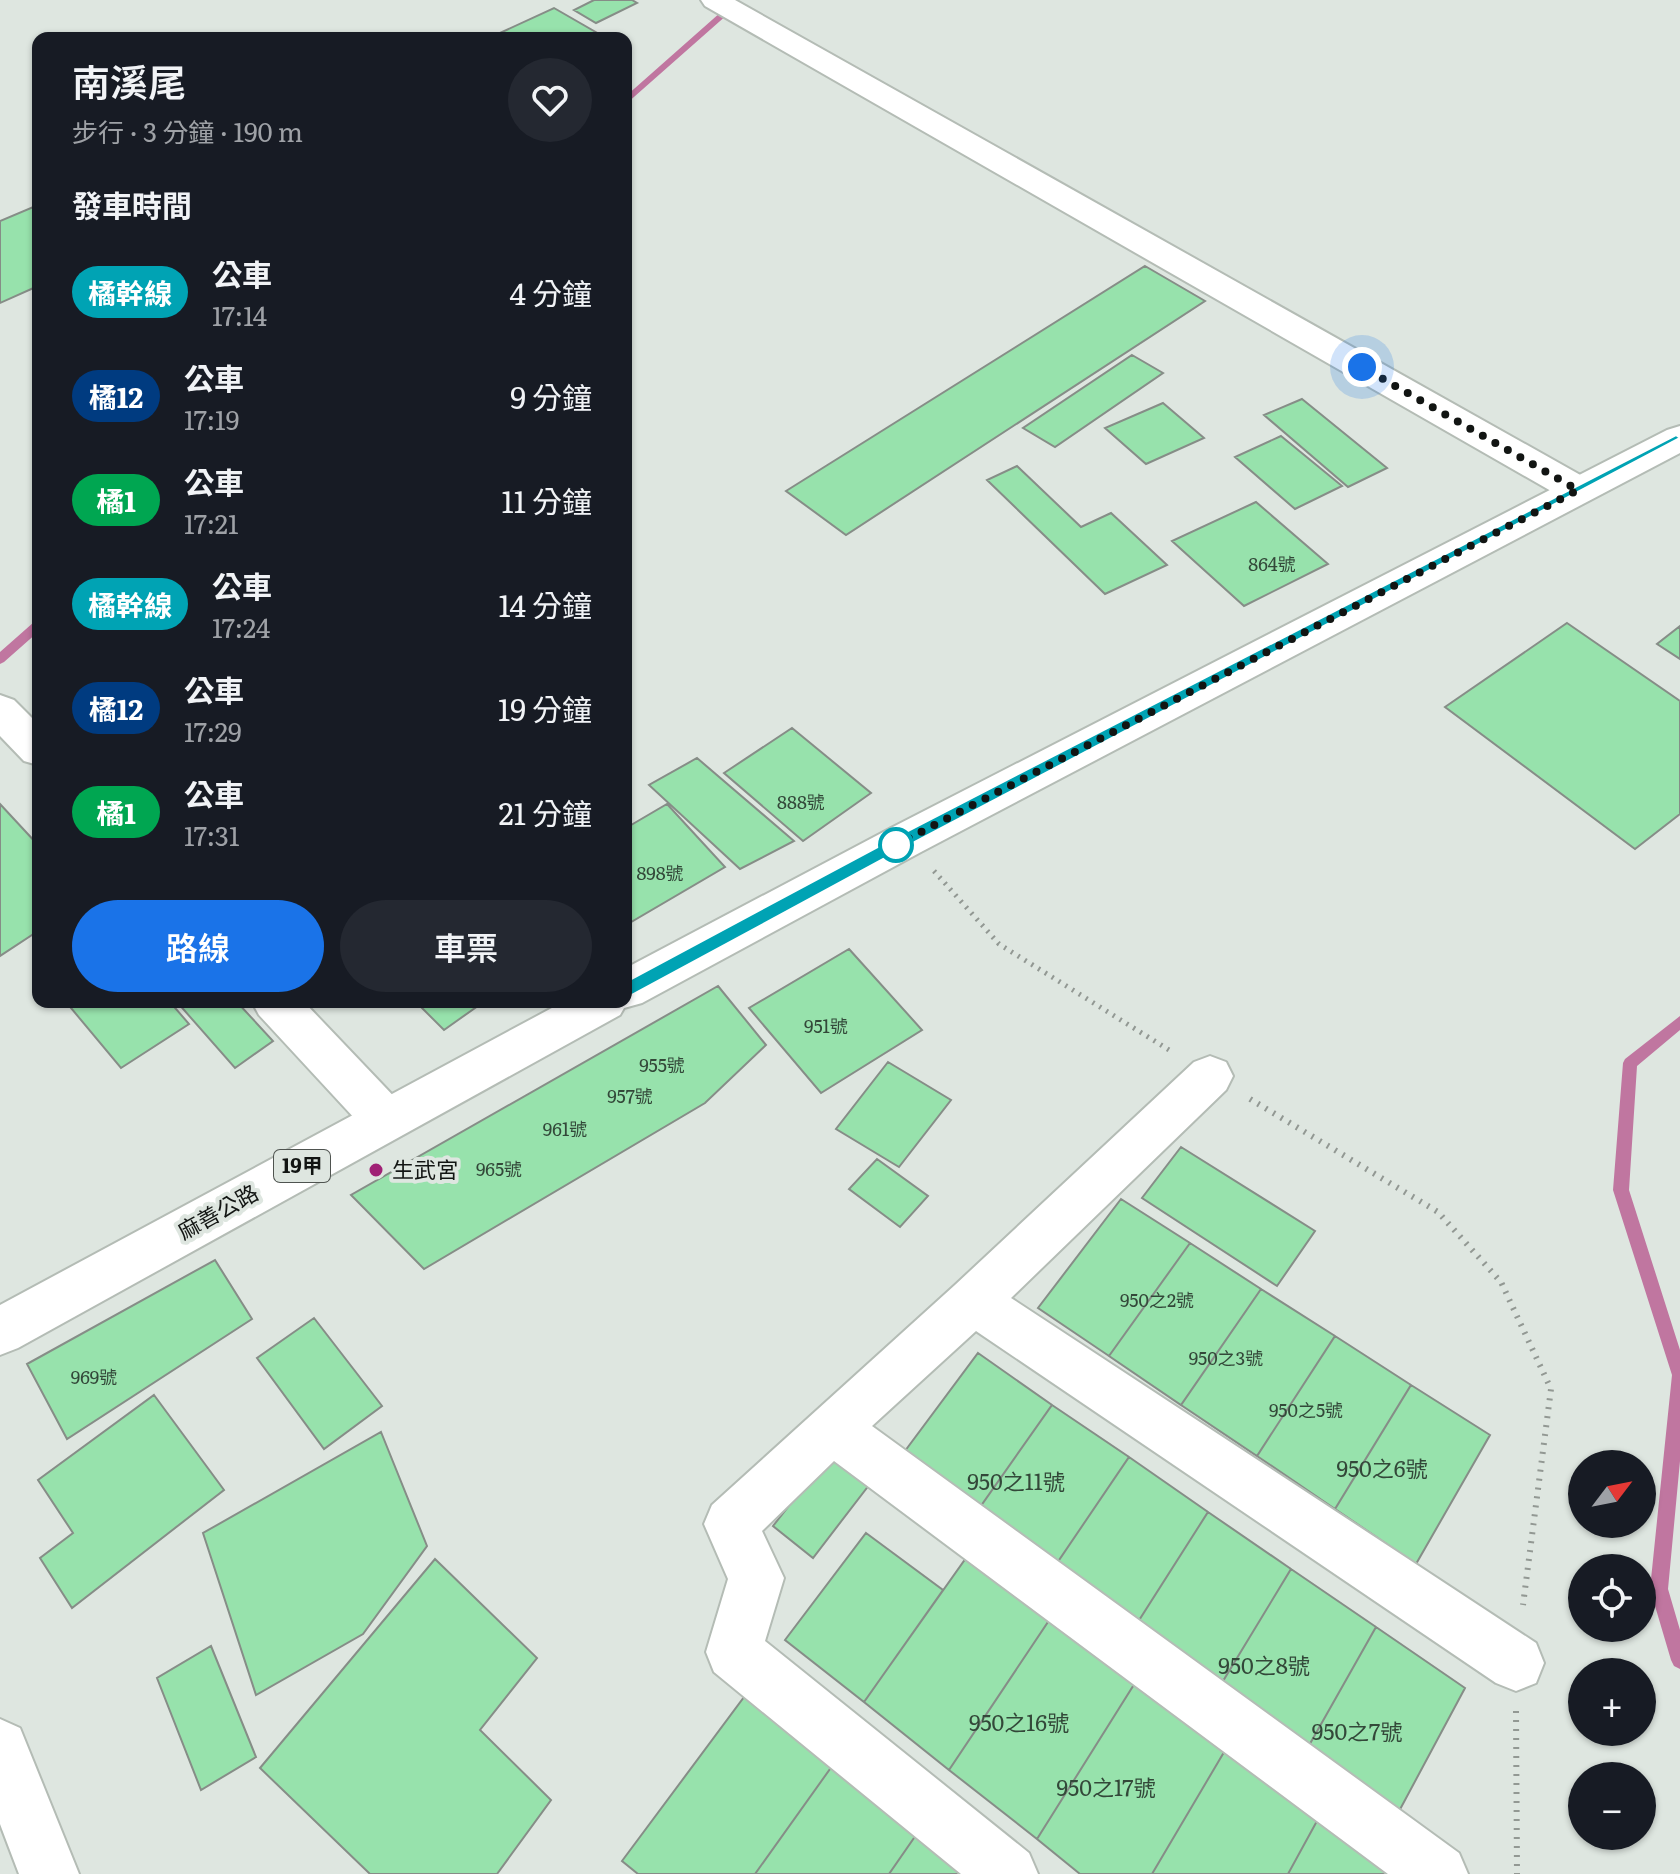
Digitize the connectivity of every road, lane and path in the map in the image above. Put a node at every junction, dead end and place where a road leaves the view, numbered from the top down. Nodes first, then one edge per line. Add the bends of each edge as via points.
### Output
1 (715, 0) edge
2 (1680, 438) edge
3 (1578, 490) junction
4 (0, 710) edge
5 (32, 744) edge
6 (906, 840) junction
7 (632, 987) edge
8 (281, 1008) edge
9 (593, 1008) edge
10 (1210, 1076) junction
11 (386, 1120) junction
12 (973, 1301) junction
13 (0, 1331) edge
14 (832, 1428) junction
15 (1516, 1663) junction
16 (0, 1748) edge
17 (49, 1874) edge
18 (1008, 1874) edge
19 (1438, 1874) edge
20 (1517, 1874) edge

1 - 3 main road
2 - 3 main road
3 - 6 main road
4 - 5 main road
6 - 7 main road
6 - 10 path via 999,944
8 - 11 main road
9 - 11 main road, 麻善公路 / 19甲
10 - 12 main road
10 - 15 path via 1438,1212 1501,1282 1551,1389
11 - 13 main road, 麻善公路 / 19甲
12 - 14 main road
12 - 15 main road
14 - 18 main road via 731,1524 756,1578 734,1652
14 - 19 main road
15 - 20 path
16 - 17 main road

